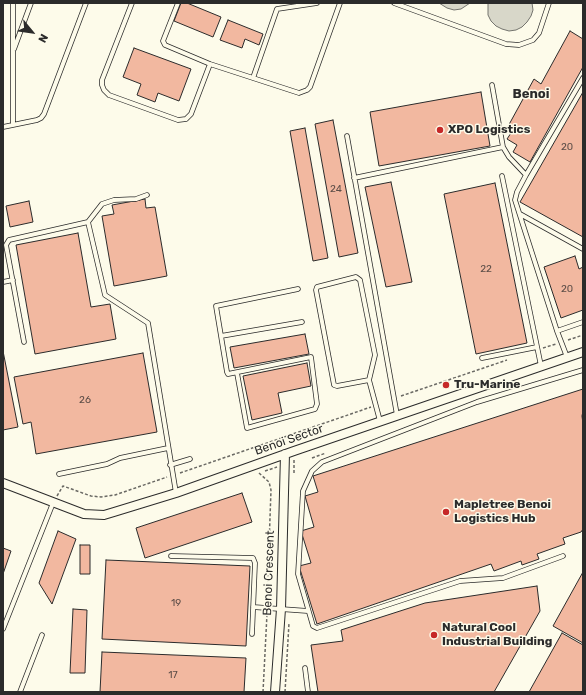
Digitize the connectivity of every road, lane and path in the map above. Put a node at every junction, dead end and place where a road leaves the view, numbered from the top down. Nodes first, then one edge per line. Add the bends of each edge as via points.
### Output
1 (13, 3) edge
2 (31, 3) edge
3 (86, 3) edge
4 (132, 3) edge
5 (178, 3) edge
6 (317, 3) edge
7 (340, 3) edge
8 (394, 3) edge
9 (549, 3) edge
10 (13, 51) junction
11 (210, 64) junction
12 (253, 78) junction
13 (583, 78) edge
14 (492, 85) dead end
15 (13, 126) junction
16 (3, 127) edge
17 (347, 136) dead end
18 (503, 147) junction
19 (526, 175) junction
20 (502, 176) dead end
21 (354, 178) junction
22 (147, 195) dead end
23 (519, 214) junction
24 (88, 222) junction
25 (583, 249) edge
26 (13, 280) junction
27 (3, 282) edge
28 (298, 289) dead end
29 (302, 322) dead end
30 (583, 322) edge
31 (557, 331) junction
32 (221, 336) junction
33 (24, 342) dead end
34 (537, 347) junction
35 (583, 352) edge
36 (567, 357) junction
37 (482, 358) dead end
38 (509, 359) dead end
39 (541, 366) junction
40 (583, 370) edge
41 (237, 373) junction
42 (368, 380) junction
43 (394, 399) junction
44 (376, 406) junction
45 (397, 415) junction
46 (380, 421) junction
47 (168, 448) junction
48 (285, 454) junction
49 (190, 459) dead end
50 (257, 464) junction
51 (170, 465) junction
52 (59, 474) dead end
53 (172, 475) junction
54 (3, 483) edge
55 (176, 493) junction
56 (53, 503) junction
57 (172, 556) dead end
58 (563, 556) dead end
59 (253, 607) junction
60 (267, 608) junction
61 (281, 609) junction
62 (308, 611) junction
63 (3, 629) edge
64 (252, 634) dead end
65 (42, 635) dead end
66 (306, 668) dead end
67 (20, 692) edge
68 (263, 692) edge
69 (275, 692) edge
70 (308, 692) edge

1 - 10 lane
2 - 10 lane
3 - 15 lane via 42,118
4 - 11 lane via 102,80 104,90 109,95 178,120 186,119 191,114
5 - 11 lane via 163,44
6 - 12 lane via 277,9
7 - 12 lane via 307,90 295,92
8 - 9 lane via 506,44 519,45 533,40 539,33
10 - 15 lane
11 - 12 lane
13 - 19 lane
14 - 18 lane
15 - 16 lane
17 - 21 lane
18 - 19 lane
18 - 21 lane
19 - 23 lane via 515,200
20 - 34 lane
21 - 43 lane
22 - 24 lane via 102,204
23 - 25 lane
23 - 31 lane
24 - 26 lane via 9,240 6,245
24 - 47 lane via 105,295 148,323
26 - 27 lane
26 - 33 lane
28 - 32 lane via 216,306
29 - 32 lane
30 - 31 lane
31 - 36 lane
32 - 41 lane via 227,372
34 - 37 lane
34 - 39 lane
35 - 36 street, Benoi Sector
36 - 39 street, Benoi Sector
38 - 43 path
39 - 45 street, Benoi Sector
40 - 62 lane via 477,402 317,466 303,491 298,574
41 - 41 lane via 311,357 317,407 312,411 247,428
42 - 42 lane via 375,356 360,280 356,277 317,287 334,385
42 - 44 lane
43 - 45 lane
44 - 46 lane
44 - 53 path
45 - 46 street, Benoi Sector
46 - 48 street, Benoi Sector
47 - 51 lane
47 - 52 lane
48 - 50 street, Benoi Sector
48 - 61 street, Benoi Crescent
49 - 51 lane
50 - 55 street, Benoi Sector
50 - 60 path via 259,473 269,482 271,490
51 - 53 lane
53 - 55 lane
53 - 56 path via 102,497 91,496 63,486
54 - 56 street, Benoi Sector
55 - 56 street, Benoi Sector via 104,515 84,514
56 - 63 lane
57 - 59 lane via 253,558
58 - 62 lane via 503,578 460,581 317,628 313,626
59 - 60 lane
59 - 64 lane
60 - 61 lane
60 - 68 path
61 - 62 lane
61 - 69 street, Benoi Crescent
65 - 67 lane
66 - 70 lane

